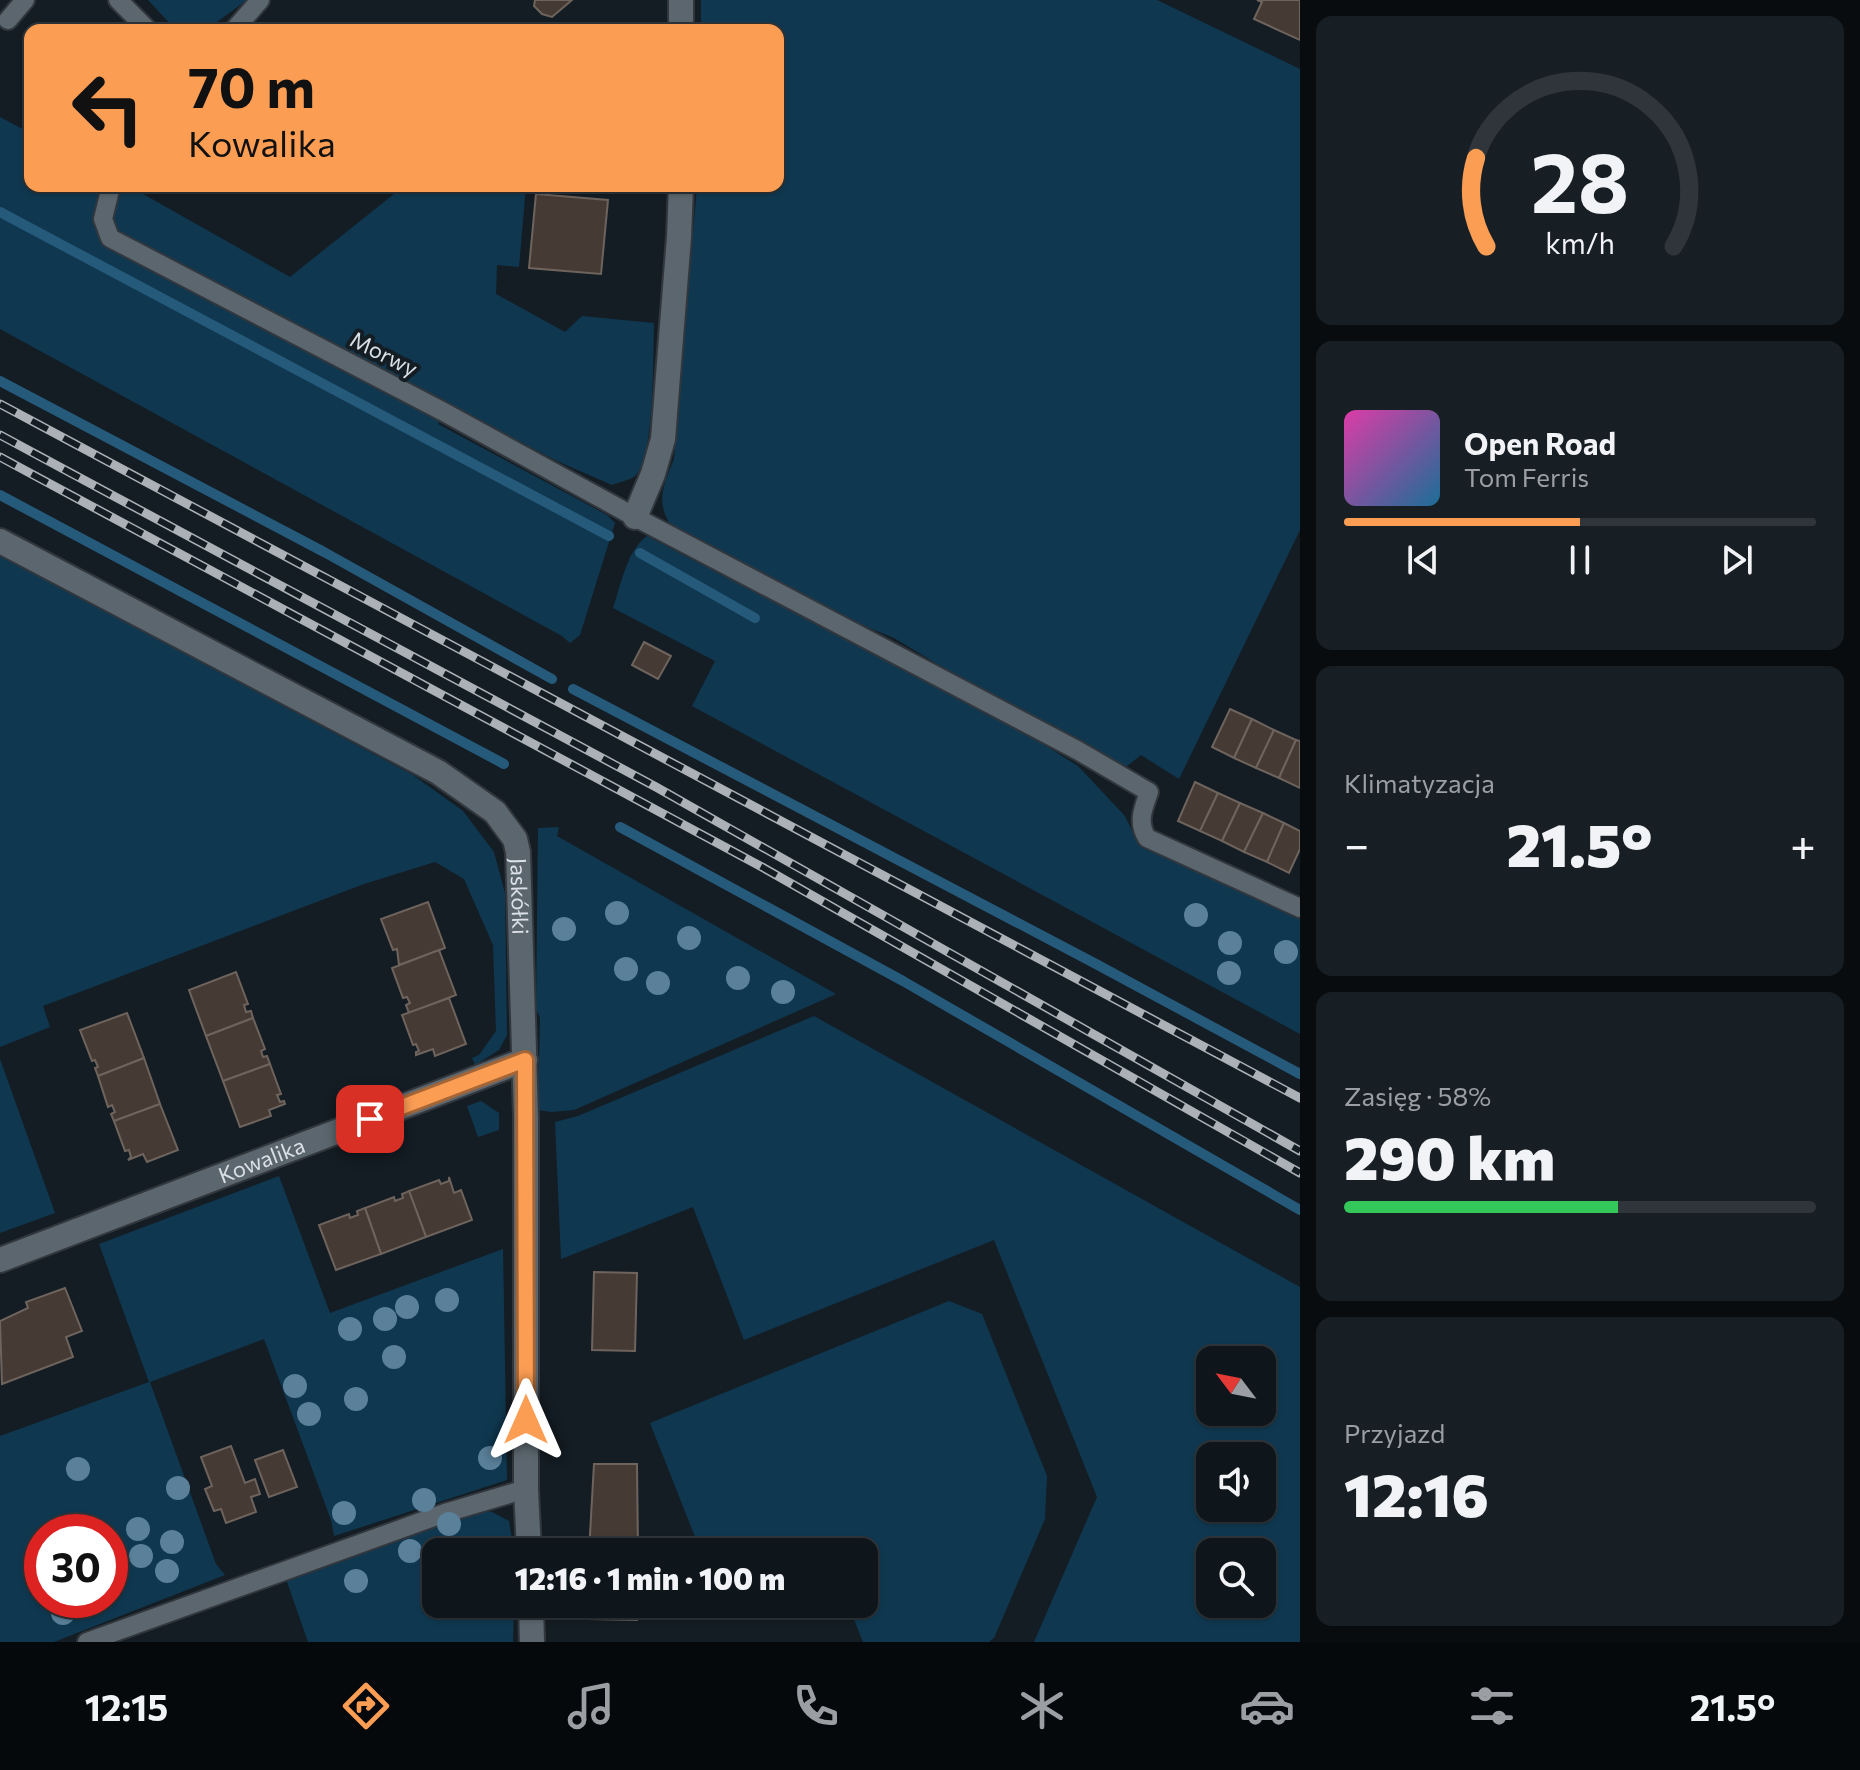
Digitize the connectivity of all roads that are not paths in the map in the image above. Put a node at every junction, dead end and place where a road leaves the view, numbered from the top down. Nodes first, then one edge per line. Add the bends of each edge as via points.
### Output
1 (25, 0) edge
2 (118, 0) edge
3 (260, 0) edge
4 (681, 0) edge
5 (8, 20) dead end
6 (142, 24) edge
7 (239, 24) edge
8 (681, 24) edge
9 (110, 192) edge
10 (681, 192) edge
11 (635, 517) junction
12 (0, 541) edge
13 (1300, 908) edge
14 (525, 1060) junction
15 (0, 1260) edge
16 (526, 1489) junction
17 (528, 1538) edge
18 (531, 1618) edge
19 (87, 1642) edge
20 (532, 1642) edge

1 - 5 lane
2 - 6 lane
3 - 7 lane
4 - 8 street
9 - 11 lane, Morwy via 103,219 110,238
10 - 11 street via 663,439
11 - 13 lane, Morwy via 1149,792 1141,817 1147,838
12 - 14 street, Jaskółki via 438,772 495,812 518,852
14 - 15 street, Kowalika
14 - 16 street, Jaskółki
16 - 17 street, Jaskółki
16 - 19 lane
18 - 20 street

